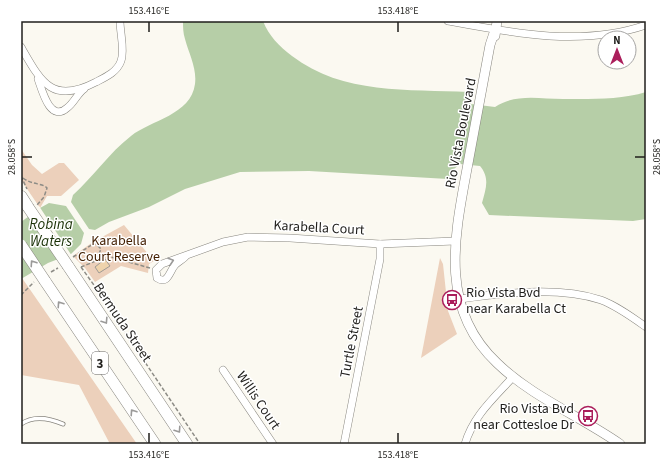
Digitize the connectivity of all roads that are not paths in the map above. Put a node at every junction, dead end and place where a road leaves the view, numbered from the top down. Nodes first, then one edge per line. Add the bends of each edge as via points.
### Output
1 (115, 21) edge
2 (120, 21) edge
3 (448, 21) edge
4 (646, 25) edge
5 (496, 26) edge
6 (120, 33) junction
7 (21, 47) edge
8 (37, 75) junction
9 (86, 88) junction
10 (64, 91) junction
11 (65, 110) junction
12 (21, 196) edge
13 (455, 241) junction
14 (380, 244) junction
15 (21, 245) edge
16 (185, 257) junction
17 (460, 299) junction
18 (646, 327) edge
19 (223, 370) dead end
20 (513, 377) junction
21 (21, 424) edge
22 (63, 424) dead end
23 (155, 444) edge
24 (187, 444) edge
25 (273, 444) edge
26 (344, 444) edge
27 (465, 444) edge
28 (620, 444) edge

1 - 6 street
2 - 6 street
3 - 5 street
4 - 5 street via 628,32 594,36 522,35
5 - 13 street, Rio Vista Boulevard
6 - 9 street via 123,56 119,66 108,76
7 - 8 street
8 - 10 street via 46,85
8 - 11 street via 48,106 57,111
9 - 10 street
9 - 11 street
10 - 11 street via 70,99
12 -> 24 main road, Bermuda Street / 3, bridge via 72,262
13 - 14 street, Karabella Court
13 - 17 street, Rio Vista Boulevard via 454,271
14 - 16 street, Karabella Court via 248,237 223,242
14 - 26 street, Turtle Street via 380,259
23 -> 15 main road, 3, bridge
16 -> 16 street, Karabella Court via 174,266 169,277 165,280 157,278 156,270 162,264
17 - 18 street via 510,293 587,296 610,304
17 - 20 street, Rio Vista Boulevard via 478,340 495,362
19 - 25 street, Willis Court
20 - 27 street via 478,414
20 - 28 street, Rio Vista Boulevard
21 - 22 lane via 34,418

